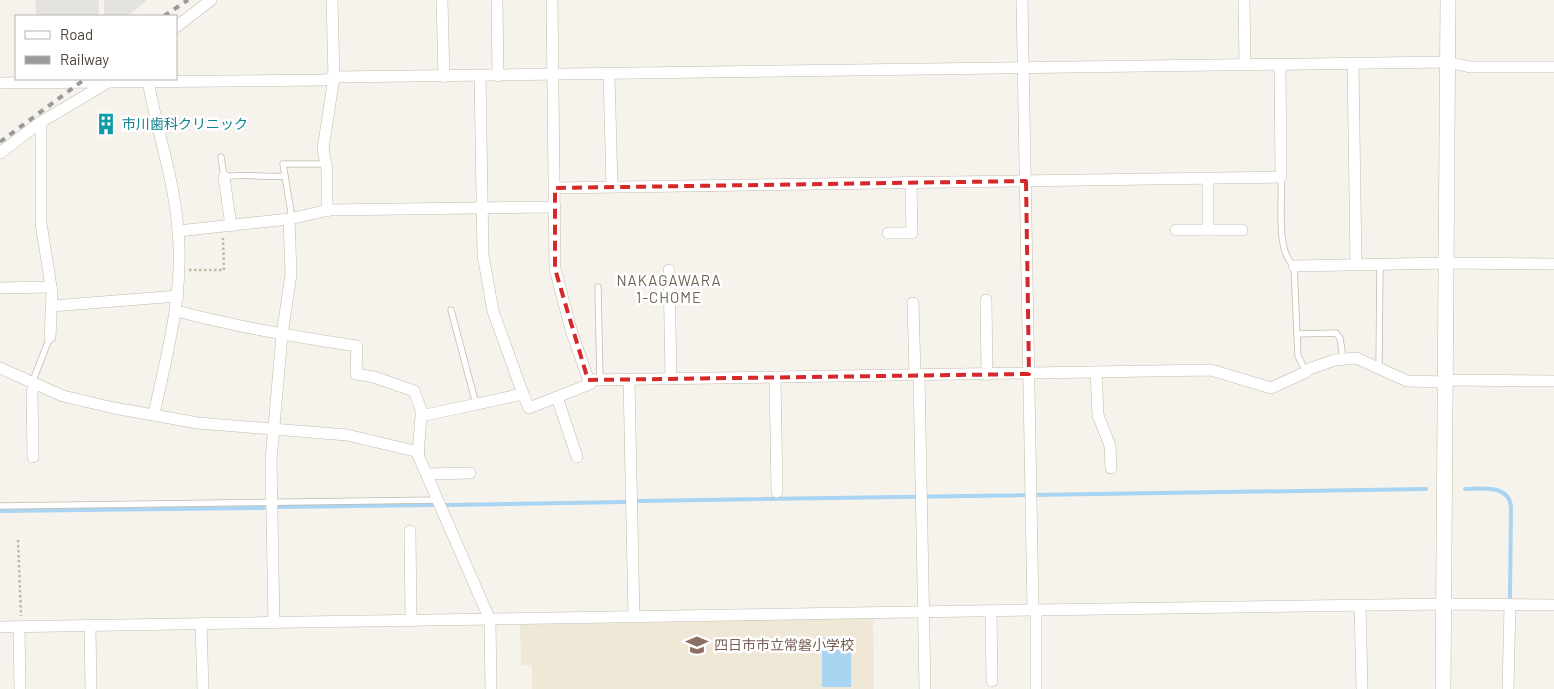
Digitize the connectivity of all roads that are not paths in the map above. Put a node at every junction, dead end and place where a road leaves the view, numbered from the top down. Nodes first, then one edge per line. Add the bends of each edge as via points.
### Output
1 (211, 0) edge
2 (332, 0) edge
3 (442, 0) edge
4 (497, 0) edge
5 (552, 0) edge
6 (1022, 0) edge
7 (1244, 0) edge
8 (1448, 0) edge
9 (178, 25) edge
10 (1447, 62) junction
11 (1353, 63) junction
12 (1245, 65) junction
13 (1280, 65) junction
14 (1554, 67) edge
15 (1024, 68) junction
16 (609, 75) junction
17 (444, 76) junction
18 (480, 76) junction
19 (498, 76) junction
20 (552, 76) junction
21 (334, 77) junction
22 (150, 80) edge
23 (0, 83) edge
24 (105, 84) junction
25 (41, 122) junction
26 (0, 153) edge
27 (221, 157) dead end
28 (326, 164) junction
29 (285, 176) junction
30 (224, 177) junction
31 (1281, 177) junction
32 (1208, 178) junction
33 (1026, 181) junction
34 (911, 183) junction
35 (612, 187) junction
36 (555, 188) junction
37 (481, 206) junction
38 (555, 207) junction
39 (327, 211) junction
40 (289, 219) junction
41 (227, 226) junction
42 (1176, 230) dead end
43 (1208, 230) junction
44 (1242, 230) dead end
45 (178, 231) junction
46 (888, 233) dead end
47 (1447, 263) junction
48 (1380, 264) junction
49 (1554, 264) edge
50 (1356, 265) junction
51 (1294, 266) junction
52 (669, 270) dead end
53 (598, 287) dead end
54 (0, 288) edge
55 (51, 288) junction
56 (178, 296) junction
57 (986, 300) dead end
58 (913, 303) dead end
59 (52, 306) junction
60 (176, 310) junction
61 (451, 310) dead end
62 (1297, 334) junction
63 (282, 335) junction
64 (50, 337) joint
65 (1343, 358) junction
66 (0, 368) edge
67 (1379, 368) junction
68 (1096, 372) junction
69 (1306, 372) junction
70 (1029, 374) junction
71 (917, 375) junction
72 (987, 375) junction
73 (775, 377) junction
74 (671, 379) junction
75 (594, 380) junction
76 (629, 380) junction
77 (1446, 381) junction
78 (1554, 382) edge
79 (33, 383) junction
80 (523, 394) junction
81 (557, 397) junction
82 (476, 404) junction
83 (154, 414) junction
84 (423, 415) junction
85 (274, 429) junction
86 (419, 452) junction
87 (33, 457) dead end
88 (577, 457) dead end
89 (1111, 468) dead end
90 (470, 472) dead end
91 (426, 474) junction
92 (777, 492) dead end
93 (437, 500) junction
94 (272, 502) junction
95 (0, 506) edge
96 (410, 531) dead end
97 (1444, 604) junction
98 (1510, 604) junction
99 (1360, 605) junction
100 (1554, 605) edge
101 (1034, 610) junction
102 (991, 611) junction
103 (924, 612) junction
104 (634, 617) junction
105 (490, 620) junction
106 (411, 621) junction
107 (274, 623) junction
108 (201, 624) junction
109 (90, 626) junction
110 (0, 627) edge
111 (20, 627) junction
112 (992, 680) dead end
113 (20, 689) edge
114 (91, 689) edge
115 (202, 689) edge
116 (491, 689) edge
117 (925, 689) edge
118 (1036, 689) edge
119 (1362, 689) edge
120 (1443, 689) edge
121 (1508, 689) edge

1 - 9 street
2 - 21 street
3 - 17 street
4 - 19 street
5 - 20 street
6 - 15 street
7 - 12 street
8 - 10 street
10 - 11 street
10 - 14 street via 1470,67
10 - 47 street
11 - 13 street
11 - 50 street
12 - 13 street
12 - 15 street
13 - 31 street
15 - 16 street
15 - 33 street
16 - 20 street
16 - 35 street
17 - 18 street
17 - 21 street
18 - 19 street
18 - 37 street
19 - 20 street
20 - 36 street
21 - 22 street via 325,80
21 - 28 street via 323,149
22 - 24 street
22 - 45 street via 157,127 172,182
23 - 24 street
24 - 25 street
25 - 26 street
25 - 55 street via 41,223
27 - 30 lane
28 - 29 lane via 283,164
28 - 39 street
29 - 30 lane via 262,178 247,173
29 - 40 lane via 291,212
30 - 41 street
31 - 32 street
31 - 51 lane via 1282,244
32 - 33 street
32 - 43 street
33 - 34 street
33 - 70 street
34 - 35 street
34 - 46 street via 912,233
35 - 36 street
36 - 38 street
37 - 38 street
37 - 39 street
37 - 80 street via 487,288
38 - 75 street via 555,268 572,333
39 - 40 street
40 - 41 street
40 - 63 street via 291,274
41 - 45 street
42 - 43 street
43 - 44 street
45 - 56 street
47 - 48 street
47 - 49 street
47 - 77 street
48 - 50 street
48 - 67 lane
50 - 51 street
51 - 62 lane
52 - 74 street
53 - 75 lane
54 - 55 street
55 - 59 street
56 - 59 street
56 - 60 street
57 - 72 street
58 - 71 street
59 - 64 street
60 - 63 street
60 - 83 street
61 - 82 lane
62 - 65 lane via 1336,333 1340,338
62 - 69 lane via 1298,356
63 - 84 street via 357,346 356,374 414,390
63 - 85 street
64 - 79 lane
65 - 67 street via 1364,360
65 - 69 street
66 - 79 street
67 - 77 street via 1407,381
68 - 69 street via 1211,370 1272,388
68 - 70 street
68 - 89 street via 1098,415 1110,446
70 - 72 street
70 - 101 street
71 - 72 street
71 - 73 street
71 - 103 street
73 - 74 street
73 - 92 street
74 - 76 street
75 - 76 street
75 - 81 street
76 - 104 street
77 - 78 street
77 - 97 street
79 - 83 street via 63,396
79 - 87 street
80 - 81 street via 529,408
80 - 82 street
81 - 88 street
82 - 84 street
83 - 85 street via 188,422
84 - 86 street
85 - 86 street via 347,435
85 - 94 street
86 - 91 street
90 - 91 street
91 - 93 street
93 - 94 lane
93 - 105 street
94 - 95 lane
94 - 107 street
96 - 106 street
97 - 98 street
97 - 99 street
97 - 120 street
98 - 100 street
98 - 121 street
99 - 101 street
99 - 119 street
101 - 102 street
101 - 118 street
102 - 103 street
102 - 112 street
103 - 104 street
103 - 117 street
104 - 105 street
105 - 106 street
105 - 116 street
106 - 107 street
107 - 108 street
108 - 109 street
108 - 115 street
109 - 111 street
109 - 114 street
110 - 111 street
111 - 113 street

